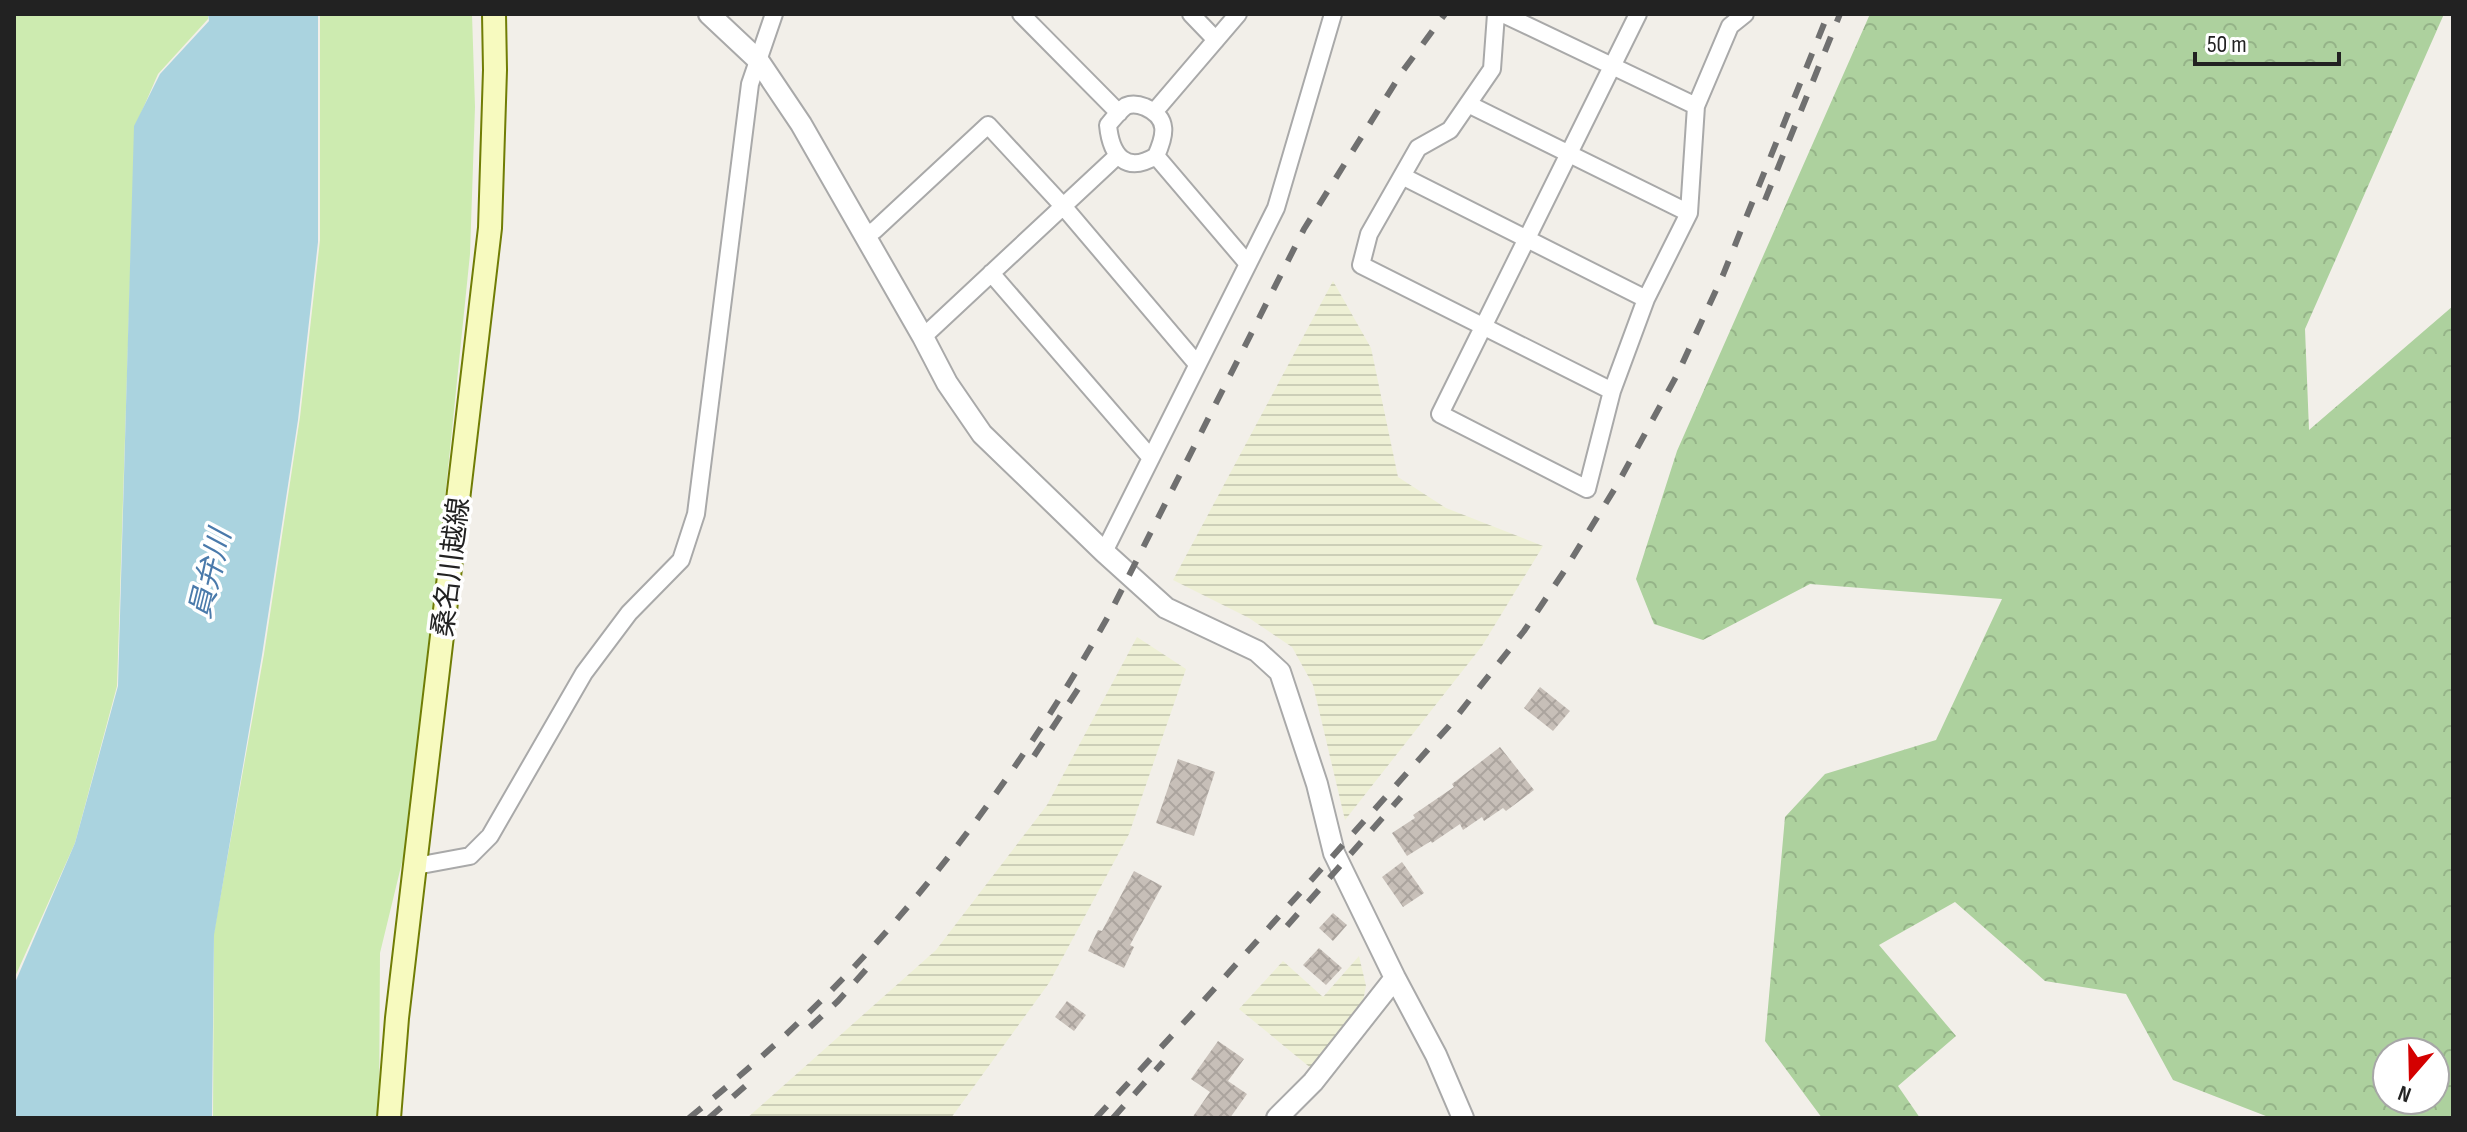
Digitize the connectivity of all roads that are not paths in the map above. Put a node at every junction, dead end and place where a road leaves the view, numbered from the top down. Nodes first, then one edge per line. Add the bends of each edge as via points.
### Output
1 (494, 14) edge
2 (709, 14) edge
3 (774, 14) edge
4 (1021, 14) edge
5 (1191, 14) edge
6 (1238, 14) edge
7 (1333, 14) edge
8 (1496, 14) edge
9 (1503, 14) edge
10 (1638, 14) edge
11 (1745, 14) edge
12 (1216, 40) junction
13 (758, 60) junction
14 (1610, 67) junction
15 (1468, 104) junction
16 (1696, 106) junction
17 (1155, 111) junction
18 (1119, 113) junction
19 (1568, 153) junction
20 (1117, 156) junction
21 (1156, 156) junction
22 (1402, 176) junction
23 (1063, 206) junction
24 (1689, 213) junction
25 (865, 235) junction
26 (1527, 239) junction
27 (1248, 264) junction
28 (991, 273) junction
29 (1646, 299) junction
30 (1484, 327) junction
31 (923, 337) junction
32 (1197, 364) junction
33 (1612, 391) junction
34 (1151, 458) junction
35 (1104, 552) junction
36 (416, 866) junction
37 (1395, 978) junction
38 (389, 1118) edge
39 (1277, 1118) edge
40 (1463, 1118) edge

1 - 36 main road, 桑名川越線 via 490,228
2 - 13 street
3 - 13 street
4 - 18 street
5 - 12 street
6 - 12 street
7 - 27 street via 1276,208
8 - 15 street via 1492,69
9 - 14 street
10 - 14 street
11 - 16 street via 1730,26
12 - 17 street
13 - 25 street
13 - 36 street via 750,84 696,514 681,560 629,613 584,673 490,836 470,856
14 - 16 street
14 - 19 street
15 - 19 street
15 - 22 street via 1450,130 1418,148
16 - 24 street
17 - 18 street via 1138,104
17 - 21 street via 1164,126
18 - 20 street via 1108,125 1109,144
19 - 24 street
19 - 26 street
20 - 21 street via 1143,164
20 - 23 street
21 - 27 street
22 - 26 street
22 - 30 street via 1369,234 1361,265
23 - 25 street via 988,125
23 - 28 street
23 - 32 street
24 - 29 street
25 - 31 street
26 - 29 street
26 - 30 street
27 - 32 street
28 - 31 street
28 - 34 street
29 - 33 street
30 - 33 street
30 - 33 street via 1440,414 1587,489
31 - 35 street via 982,434
32 - 34 street
34 - 35 street
35 - 37 street via 1166,608 1257,651 1280,672 1334,853
36 - 38 main road, 桑名川越線
37 - 39 street via 1313,1082
37 - 40 street

